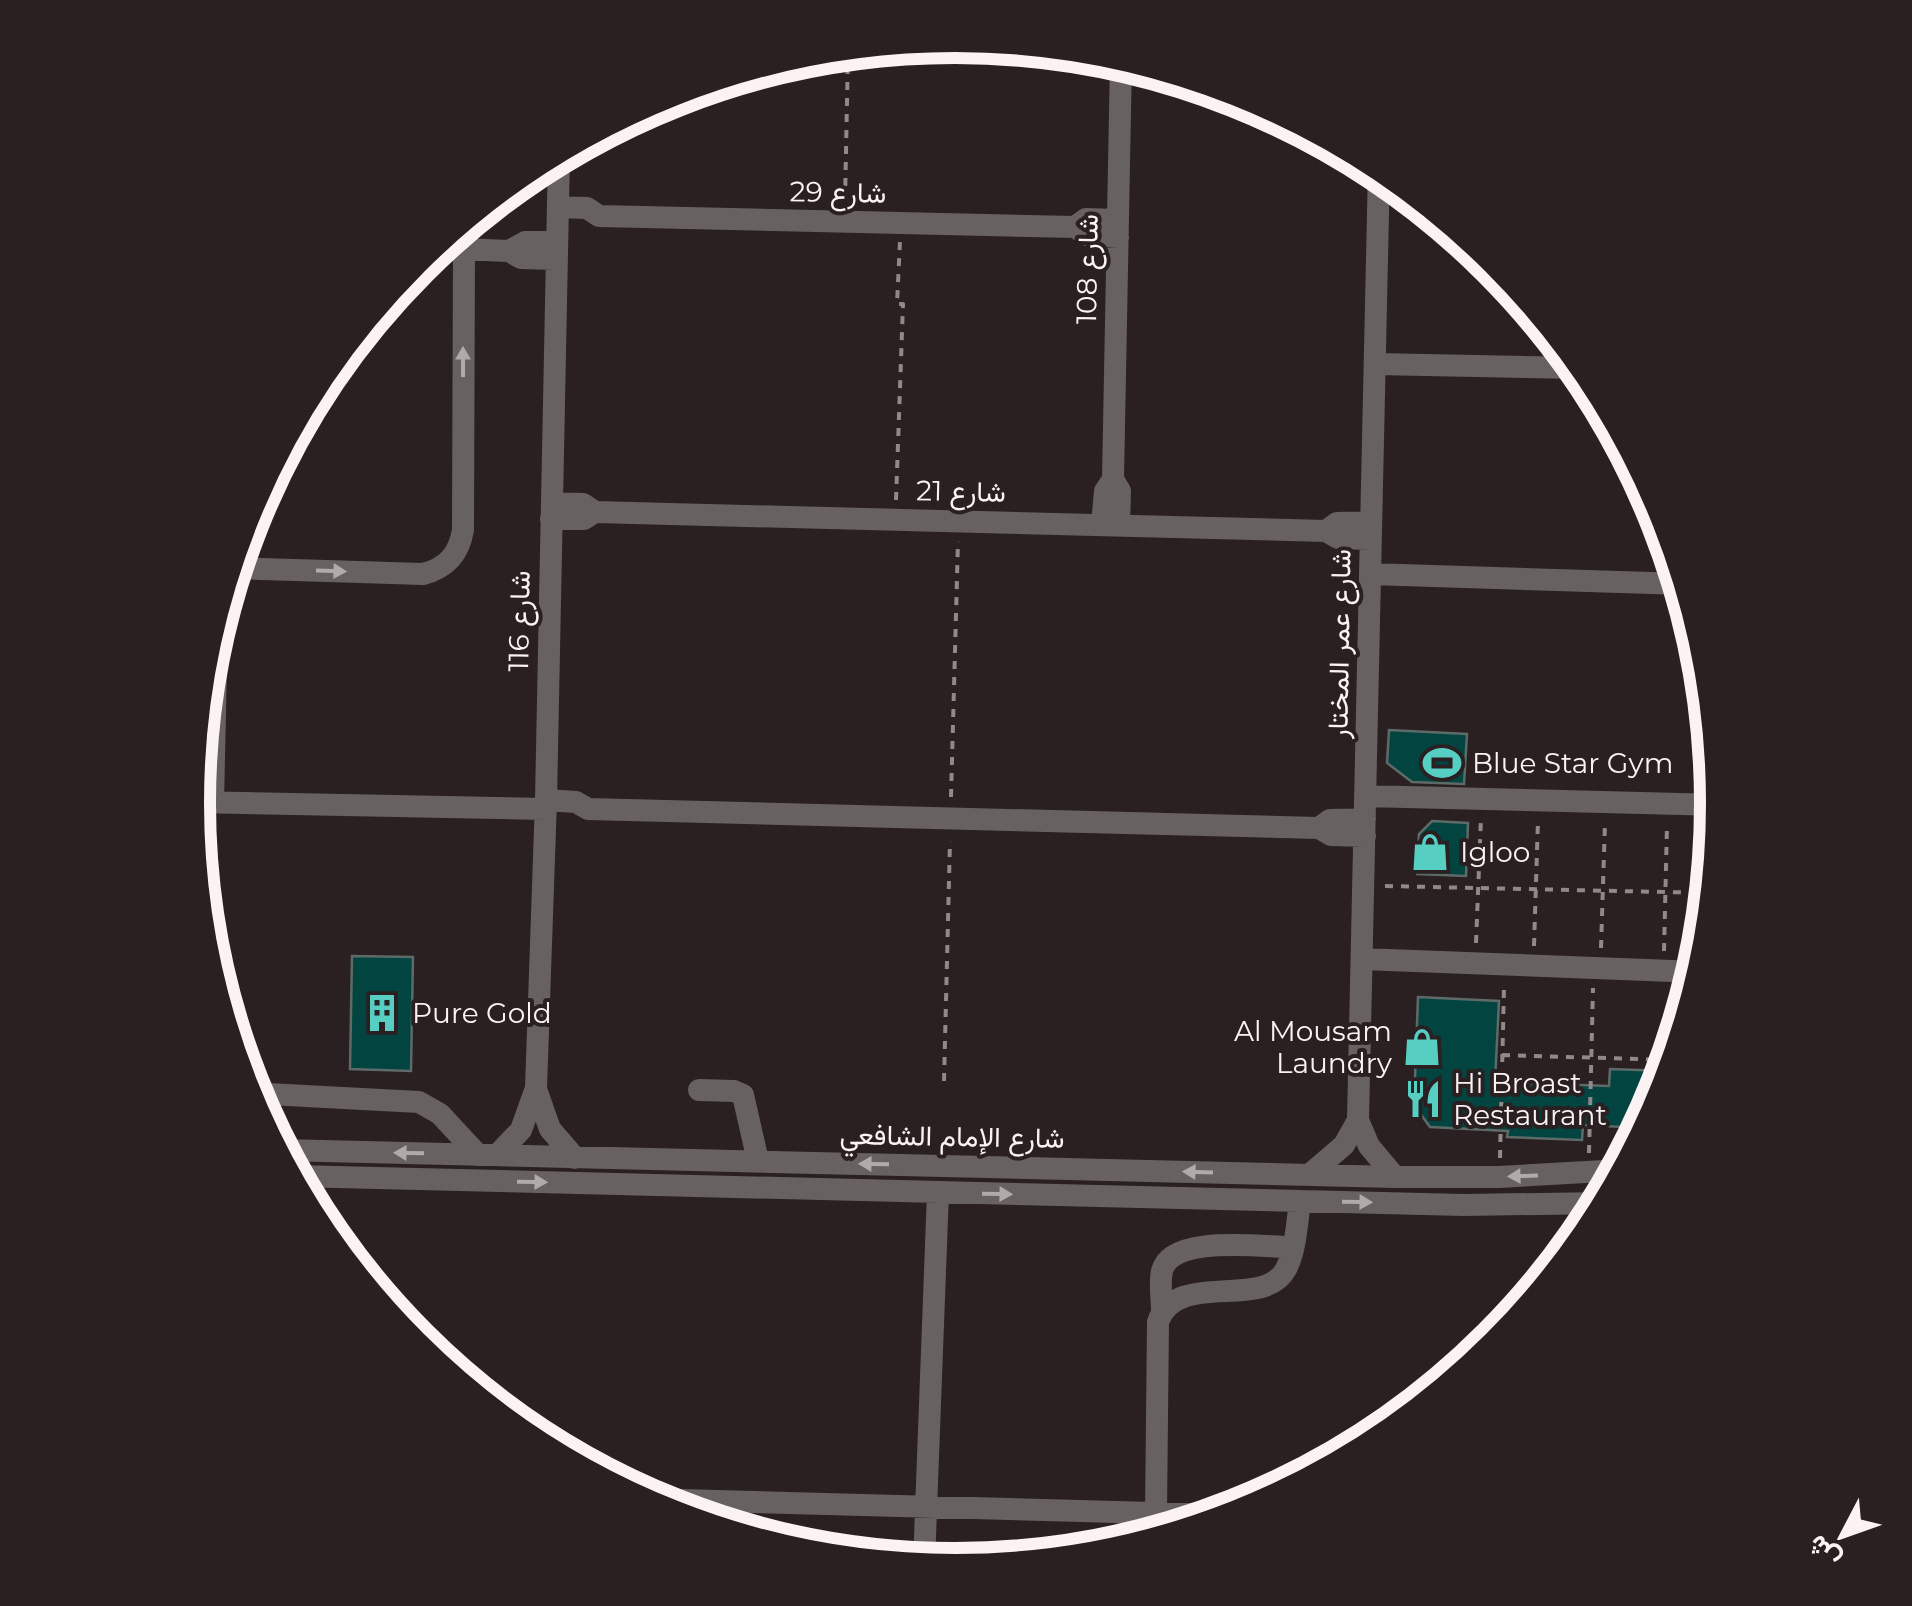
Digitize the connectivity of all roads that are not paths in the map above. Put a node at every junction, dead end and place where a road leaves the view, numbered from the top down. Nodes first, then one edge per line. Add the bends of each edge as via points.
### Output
1 (1122, 77) edge
2 (559, 173) edge
3 (1379, 190) edge
4 (1118, 228) junction
5 (557, 233) junction
6 (458, 249) edge
7 (464, 249) junction
8 (1375, 364) junction
9 (1560, 368) edge
10 (552, 511) junction
11 (1110, 525) junction
12 (1371, 531) junction
13 (248, 568) edge
14 (1370, 574) junction
15 (1668, 584) edge
16 (210, 802) edge
17 (1701, 805) edge
18 (545, 808) junction
19 (1365, 817) junction
20 (1362, 959) junction
21 (1682, 971) edge
22 (536, 1088) junction
23 (698, 1090) dead end
24 (270, 1096) edge
25 (1358, 1120) junction
26 (296, 1150) edge
27 (488, 1155) junction
28 (574, 1158) junction
29 (758, 1162) junction
30 (1604, 1172) edge
31 (1309, 1175) junction
32 (310, 1176) edge
33 (1395, 1177) junction
34 (938, 1192) junction
35 (1300, 1201) junction
36 (1583, 1207) edge
37 (1292, 1248) junction
38 (1162, 1310) junction
39 (690, 1499) edge
40 (927, 1506) junction
41 (1156, 1512) junction
42 (1183, 1513) edge
43 (925, 1547) edge

1 - 4 street, شارع 108
2 - 5 street, شارع 116
3 - 8 street, شارع عمر المختار
4 - 5 street, شارع 29 via 1087,235 1075,228 599,216
4 - 11 street, شارع 108 via 1112,479 1105,491
5 - 7 street, شارع 29 via 522,258
5 - 10 street, شارع 116
6 - 7 street, شارع 29
13 -> 7 street via 423,574 443,567 458,550
8 - 9 street
8 - 12 street, شارع عمر المختار
10 - 11 street, شارع 21 via 584,520 595,512
10 - 18 street, شارع 116
11 - 12 street, شارع 21 via 1326,531 1337,523
12 - 14 street, شارع عمر المختار
14 - 15 street
14 - 19 street, شارع عمر المختار
16 - 18 street
17 - 19 street via 1482,799
18 - 19 street via 577,817 588,810 1319,828 1330,820
18 - 22 street, شارع 116
19 - 20 street, شارع عمر المختار
20 - 21 street
20 - 25 street, شارع عمر المختار
22 - 27 street, شارع 116 via 521,1130
22 - 28 street, شارع 116 via 550,1128
23 - 29 street via 743,1095
24 - 27 street via 420,1102
25 - 31 street via 1344,1145
25 - 33 street
27 -> 26 street, شارع الإمام الشافعي
27 - 28 street, شارع الإمام الشافعي
28 - 29 street, شارع الإمام الشافعي
31 -> 29 street, شارع الإمام الشافعي
30 -> 33 street, شارع الإمام الشافعي
31 - 33 street, شارع الإمام الشافعي
32 -> 34 street, شارع الإمام الشافعي
34 -> 35 street, شارع الإمام الشافعي
34 - 40 street
35 -> 36 street, شارع الإمام الشافعي
35 - 37 street
37 - 38 street via 1284,1273 1264,1285 1184,1296
37 - 38 street via 1177,1251 1162,1270
38 - 41 street
39 - 40 street
40 - 41 street
40 - 43 street
41 - 42 street

